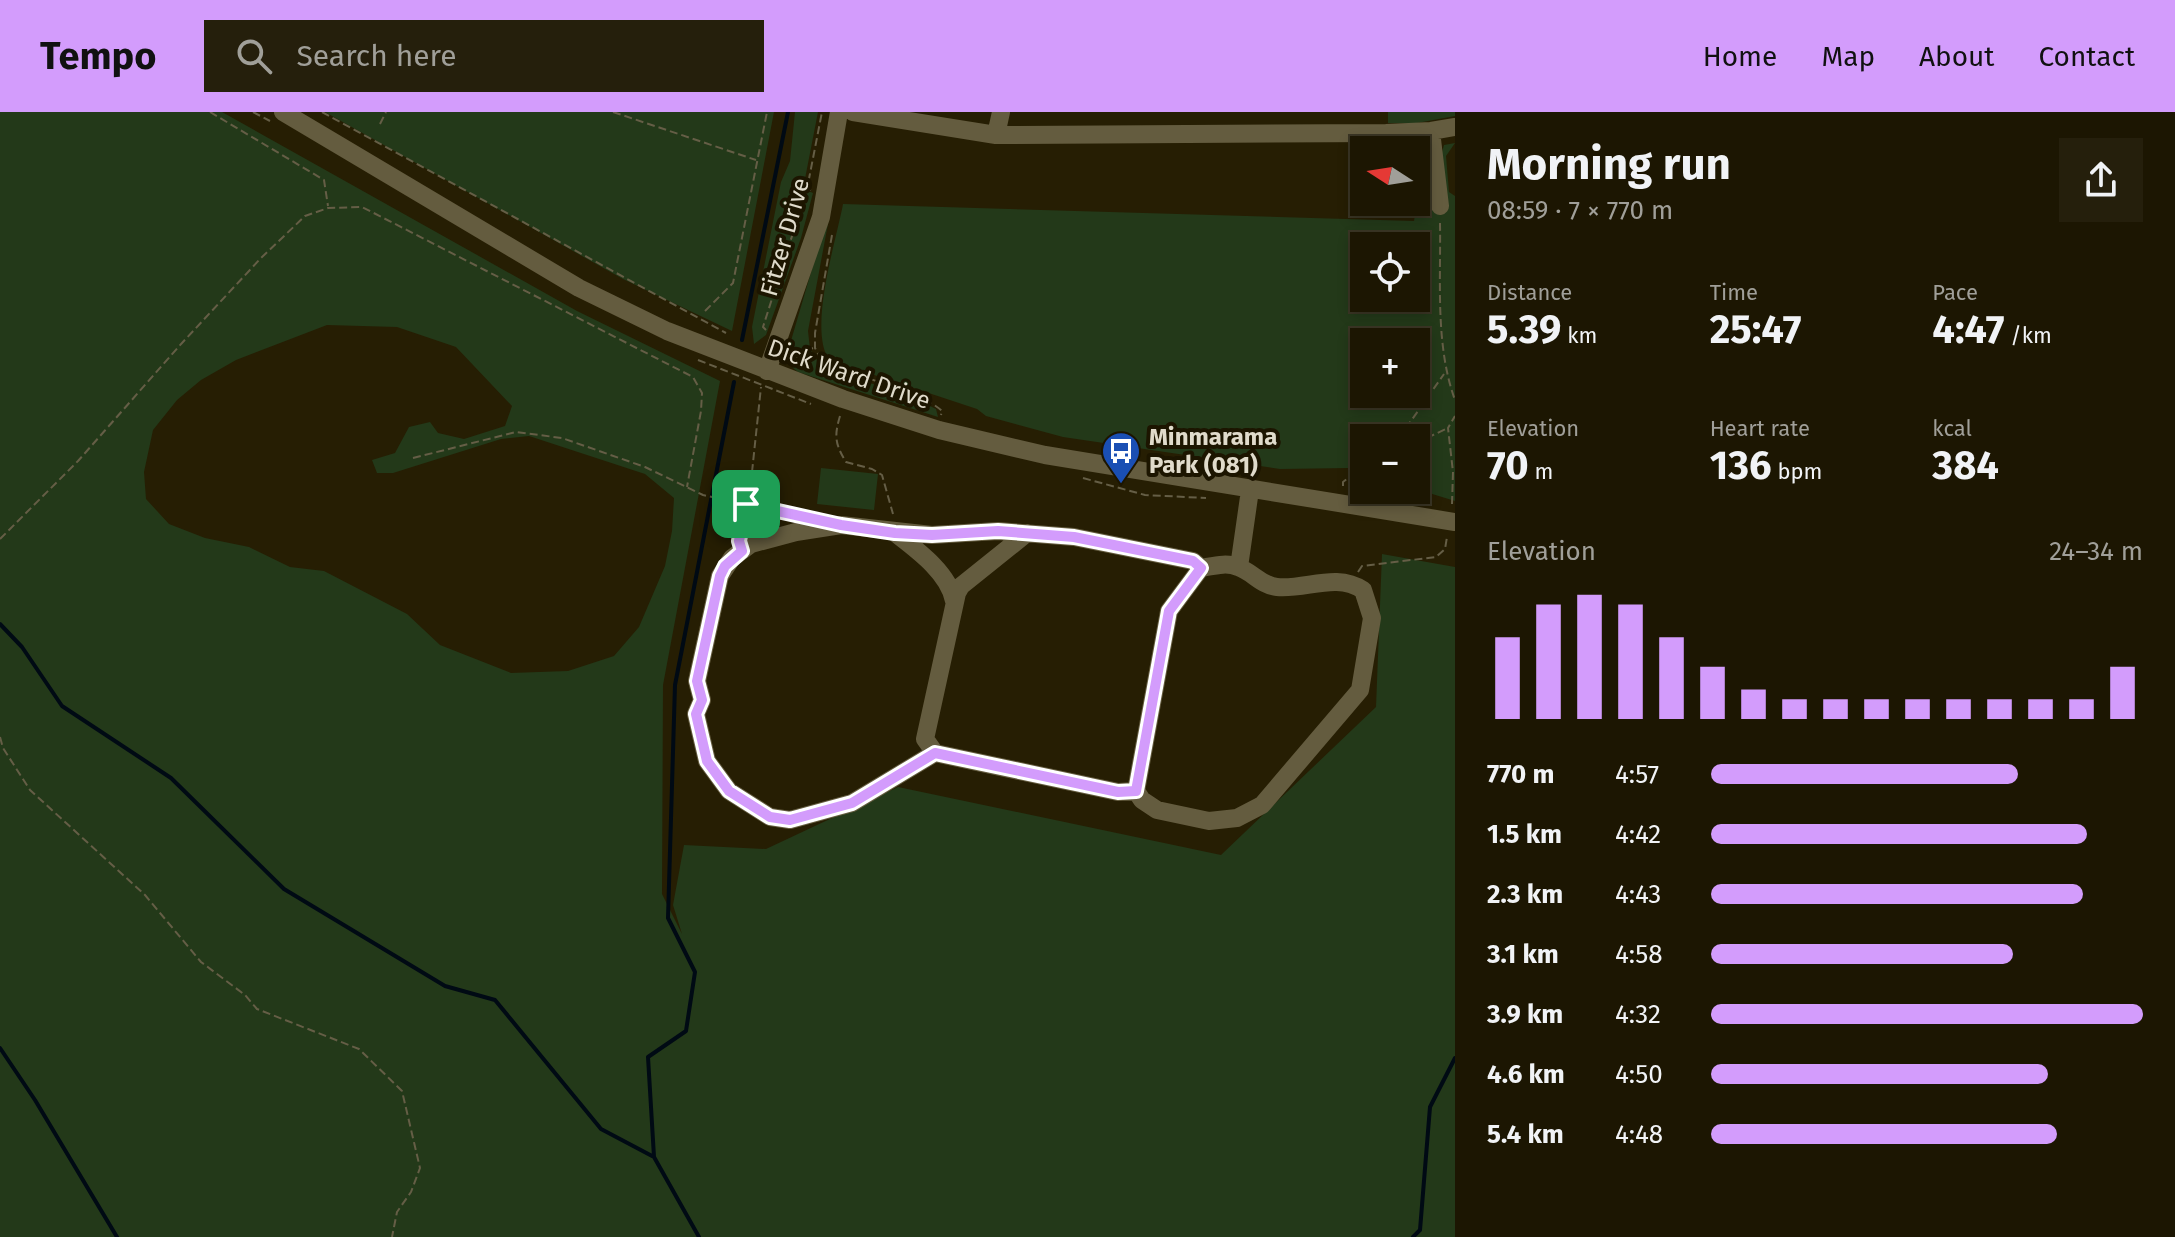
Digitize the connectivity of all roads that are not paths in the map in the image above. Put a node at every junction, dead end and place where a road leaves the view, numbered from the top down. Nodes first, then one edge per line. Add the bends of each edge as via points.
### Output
1 (283, 112) edge
2 (839, 112) edge
3 (853, 112) edge
4 (1001, 112) edge
5 (1455, 127) edge
6 (1431, 131) junction
7 (996, 135) junction
8 (1440, 206) road end
9 (764, 379) junction
10 (1250, 490) junction
11 (1449, 522) edge
12 (895, 533) junction
13 (1027, 533) junction
14 (1239, 567) junction
15 (1201, 568) junction
16 (954, 601) junction
17 (935, 753) junction
18 (1136, 791) junction

1 - 9 street, Dick Ward Drive via 579,288
2 - 9 street, Fitzer Drive via 816,191 821,217
3 - 7 street
4 - 7 street
5 - 6 street
6 - 7 street
6 - 8 street
9 - 10 street, Dick Ward Drive via 1045,455
10 - 11 street, Dick Ward Drive
10 - 14 street
12 - 13 street
12 - 16 street via 949,584
12 - 17 street via 841,525 796,532 751,544 725,566 697,681 702,700 696,714 707,761 729,791 770,817 790,820 852,803
13 - 15 street via 1104,543 1193,561
13 - 16 street via 961,586
14 - 15 street
14 - 18 street via 1271,586 1335,581 1363,590 1372,618 1360,690 1262,805 1237,818 1209,821 1157,810
15 - 18 street via 1169,611
16 - 17 street via 925,739
17 - 18 street via 1118,792

